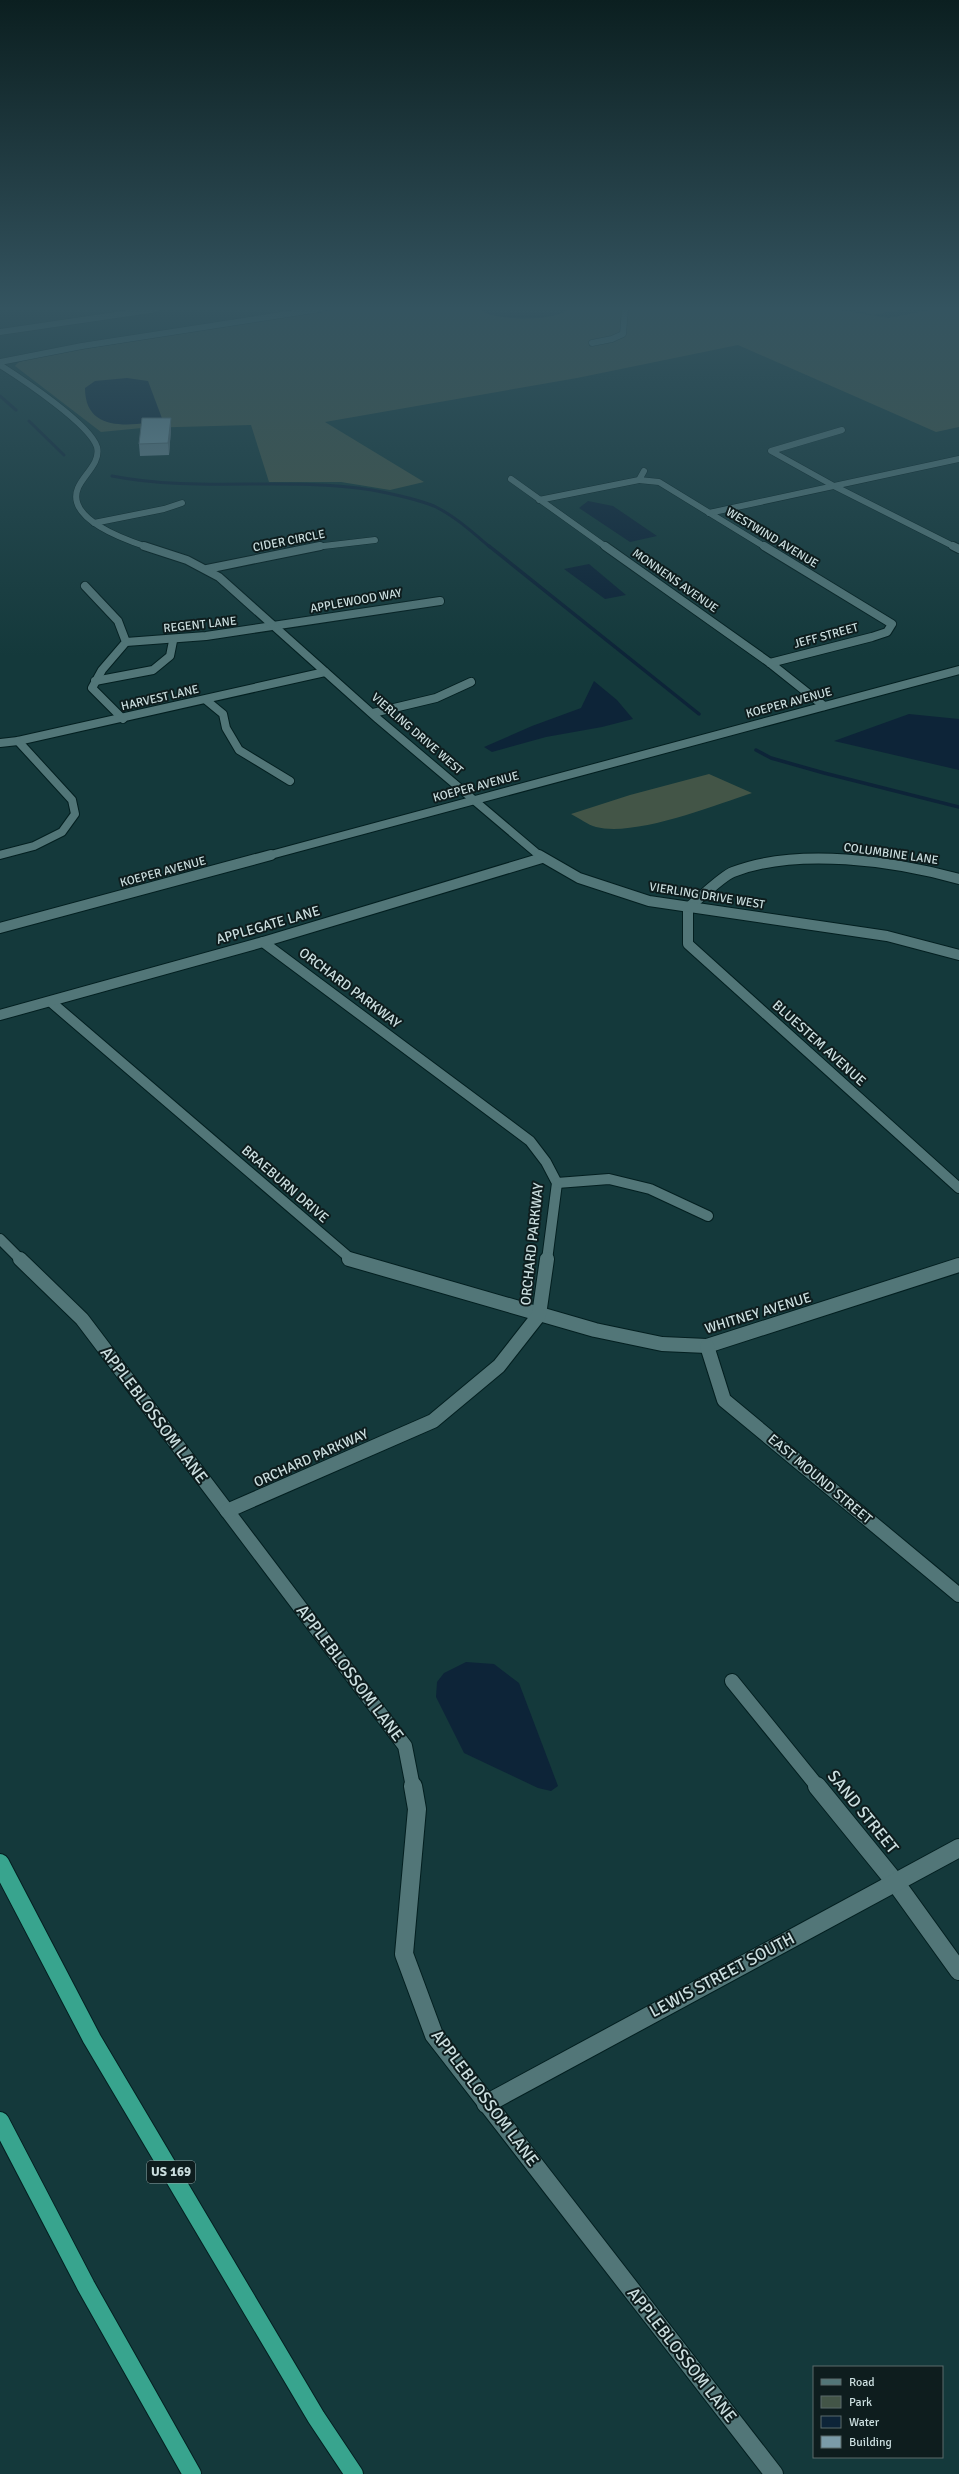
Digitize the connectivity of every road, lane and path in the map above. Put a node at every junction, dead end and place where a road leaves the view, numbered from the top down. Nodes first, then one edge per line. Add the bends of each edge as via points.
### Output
1 (79, 424) edge
2 (842, 430) dead end
3 (959, 459) edge
4 (951, 461) junction
5 (959, 465) edge
6 (644, 471) dead end
7 (511, 479) dead end
8 (638, 480) junction
9 (834, 486) junction
10 (539, 500) junction
11 (182, 502) dead end
12 (709, 513) junction
13 (94, 523) junction
14 (375, 540) dead end
15 (959, 549) edge
16 (207, 568) junction
17 (85, 586) dead end
18 (440, 601) dead end
19 (275, 627) junction
20 (887, 632) joint
21 (173, 641) junction
22 (126, 642) junction
23 (770, 663) junction
24 (959, 670) edge
25 (325, 672) junction
26 (95, 681) junction
27 (471, 682) dead end
28 (206, 700) junction
29 (824, 706) junction
30 (373, 713) junction
31 (123, 719) junction
32 (18, 741) junction
33 (0, 743) edge
34 (290, 781) dead end
35 (473, 800) junction
36 (0, 855) edge
37 (542, 858) junction
38 (959, 879) edge
39 (688, 908) junction
40 (0, 928) edge
41 (263, 942) junction
42 (959, 955) edge
43 (51, 1002) junction
44 (0, 1015) edge
45 (556, 1183) junction
46 (959, 1188) edge
47 (708, 1216) dead end
48 (0, 1239) edge
49 (959, 1265) edge
50 (539, 1315) junction
51 (707, 1346) junction
52 (227, 1511) junction
53 (959, 1595) edge
54 (732, 1681) dead end
55 (959, 1848) edge
56 (0, 1863) edge
57 (895, 1882) junction
58 (959, 1971) edge
59 (486, 2104) junction
60 (0, 2121) edge
61 (192, 2474) edge
62 (354, 2474) edge
63 (774, 2474) edge

1 - 13 street, VIERLING DRIVE WEST via 94,440 97,448 96,458 79,483 76,495 80,509
2 - 9 street via 771,451
3 - 4 street
4 - 5 street
4 - 9 street
6 - 8 street
7 - 10 street, MONNENS AVENUE
8 - 10 street, WESTWIND AVENUE
8 - 12 street, WESTWIND AVENUE via 659,482
9 - 12 street
9 - 15 street
10 - 23 street, MONNENS AVENUE
11 - 13 street via 164,509
12 - 20 street, WESTWIND AVENUE via 892,624
13 - 16 street, VIERLING DRIVE WEST via 126,538
14 - 16 street, CIDER CIRCLE via 333,543
16 - 19 street, VIERLING DRIVE WEST
17 - 22 street via 118,621
18 - 19 street, APPLEWOOD WAY via 380,607
19 - 21 street, REGENT LANE
19 - 25 street, VIERLING DRIVE WEST
20 - 23 street, JEFF STREET
21 - 22 street, REGENT LANE
21 - 26 street via 170,656 153,670
22 - 26 street via 114,659 96,676
23 - 29 street, MONNENS AVENUE
24 - 29 street, KOEPER AVENUE
25 - 28 street, HARVEST LANE
25 - 30 street, VIERLING DRIVE WEST
26 - 31 street via 92,688
27 - 30 street via 436,698
28 - 31 street, HARVEST LANE
28 - 34 street via 223,714 226,728 239,750
29 - 35 street, KOEPER AVENUE
30 - 35 street, VIERLING DRIVE WEST
31 - 32 street, HARVEST LANE
32 - 33 street, HARVEST LANE
32 - 36 street via 72,800 75,814 62,832 34,846
35 - 37 street, VIERLING DRIVE WEST
35 - 40 street, KOEPER AVENUE
37 - 39 street, VIERLING DRIVE WEST via 579,878 649,901
37 - 41 street, APPLEGATE LANE
38 - 39 street, COLUMBINE LANE via 934,872 852,859 784,860 732,872
39 - 42 street, VIERLING DRIVE WEST via 887,936
39 - 46 street, BLUESTEM AVENUE via 688,944
41 - 43 street, APPLEGATE LANE
41 - 45 street, ORCHARD PARKWAY via 530,1141 546,1162
43 - 44 street, APPLEGATE LANE
43 - 50 street, BRAEBURN DRIVE via 349,1259
45 - 47 street via 609,1179 650,1189
45 - 50 street, ORCHARD PARKWAY
48 - 52 street, APPLEBLOSSOM LANE via 82,1319
49 - 51 street, WHITNEY AVENUE
50 - 51 street, WHITNEY AVENUE via 662,1344
50 - 52 street, ORCHARD PARKWAY via 499,1366 433,1421
51 - 53 street, EAST MOUND STREET via 724,1400
52 - 59 street, APPLEBLOSSOM LANE via 405,1746 417,1809 404,1954 434,2035
54 - 57 street, SAND STREET
55 - 57 street, LEWIS STREET SOUTH
56 - 62 highway, US 169 via 92,2039 312,2410
57 - 58 street, SAND STREET
57 - 59 street, LEWIS STREET SOUTH
59 - 63 street, APPLEBLOSSOM LANE
60 - 61 highway via 86,2286

